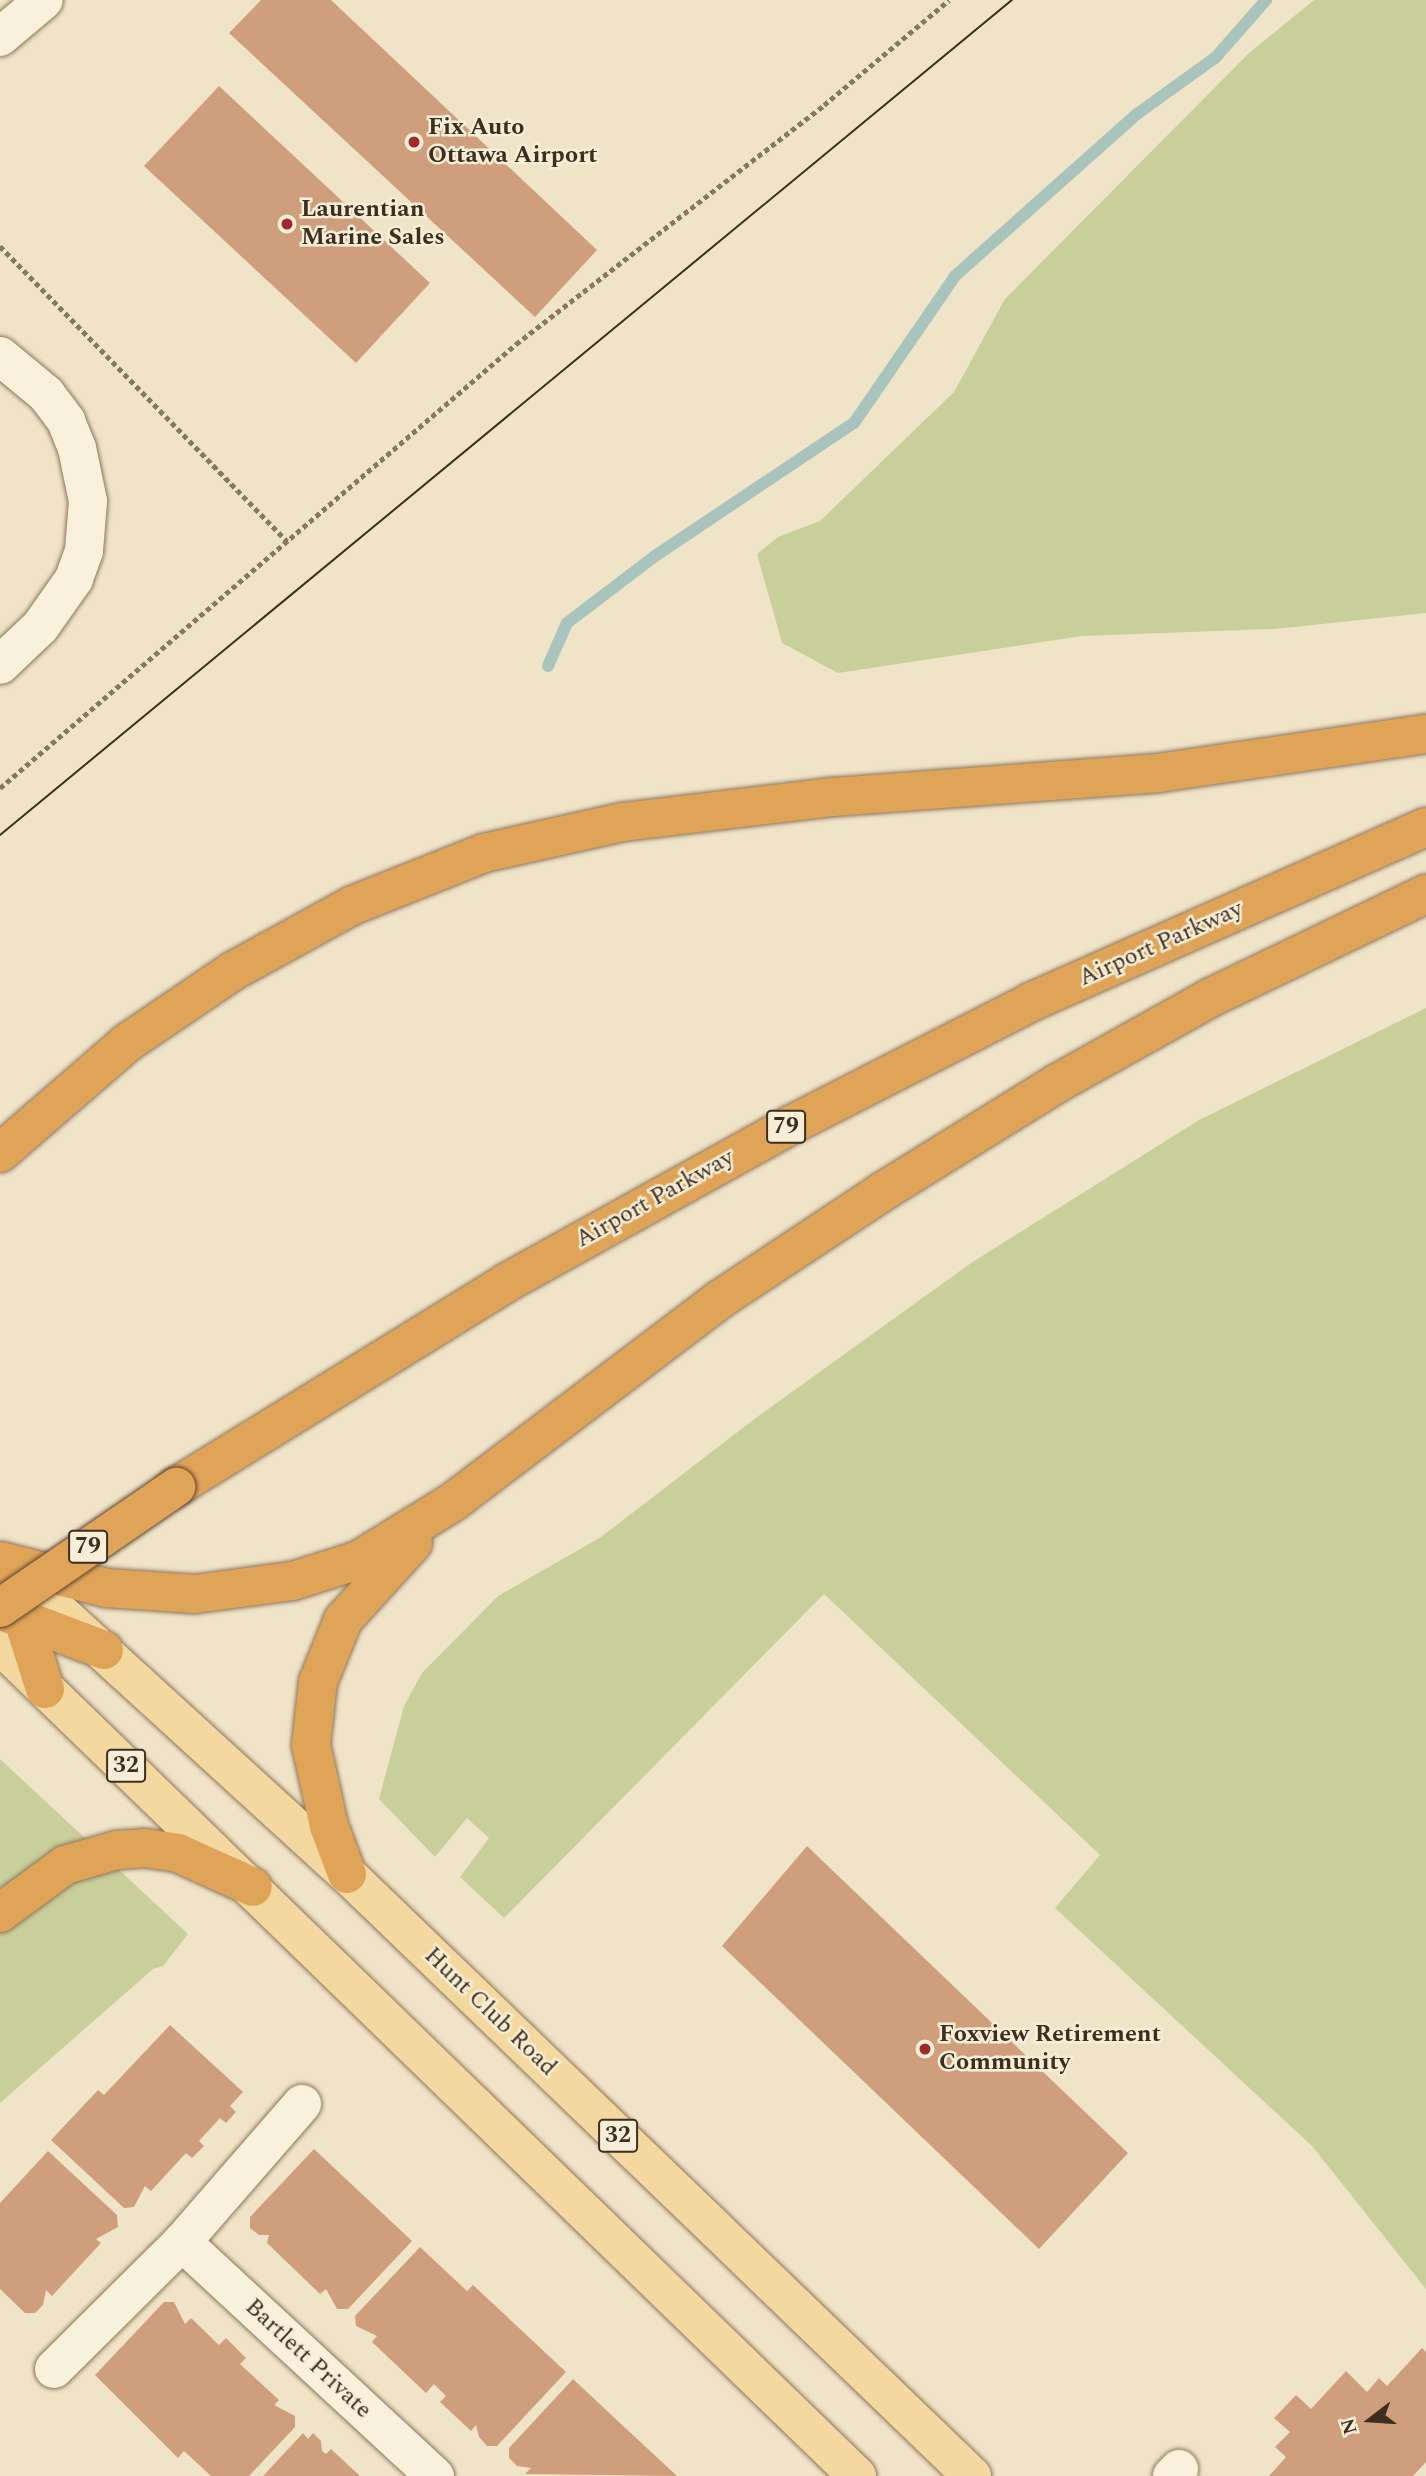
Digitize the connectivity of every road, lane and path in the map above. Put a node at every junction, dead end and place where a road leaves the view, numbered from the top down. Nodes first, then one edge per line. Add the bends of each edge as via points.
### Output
1 (44, 0) edge
2 (949, 0) edge
3 (0, 37) edge
4 (0, 246) edge
5 (0, 356) edge
6 (287, 541) junction
7 (0, 665) edge
8 (1426, 734) edge
9 (0, 788) edge
10 (1426, 827) edge
11 (1426, 894) edge
12 (43, 1118) junction
13 (0, 1153) edge
14 (0, 1174) edge
15 (453, 1502) junction
16 (1, 1555) edge
17 (5, 1620) edge
18 (104, 1650) junction
19 (45, 1689) joint
20 (347, 1874) junction
21 (253, 1887) junction
22 (0, 1913) edge
23 (302, 2104) dead end
24 (182, 2242) junction
25 (54, 2369) dead end
26 (435, 2476) edge
27 (857, 2476) edge
28 (972, 2476) edge

1 - 3 street
2 - 6 path via 824,105 516,344
4 - 6 path
5 - 7 street via 46,394 65,421 77,448 88,501 84,551 74,579 47,619
6 - 9 path
8 - 12 highway via 1158,773 623,822 484,853 351,906 233,971 128,1042
10 - 17 highway, Airport Parkway / 79, bridge via 1031,1002 840,1099 506,1283 176,1487
11 - 15 highway via 1210,998 1056,1084 882,1192 719,1300
12 - 13 highway
12 - 14 highway
15 - 16 highway via 359,1560 293,1581 244,1590 195,1594 134,1591
15 - 20 highway via 343,1620 318,1682 311,1745 328,1826
16 - 17 highway
16 - 18 main road, Hunt Club Road / 32
17 - 18 highway
17 - 19 highway
18 - 20 main road, Hunt Club Road / 32
19 - 21 main road, 32
20 - 28 main road, Hunt Club Road / 32
21 - 22 highway via 178,1853 117,1850 65,1866
21 - 27 main road, 32
23 - 24 street
24 - 25 street
24 - 26 street, Bartlett Private

